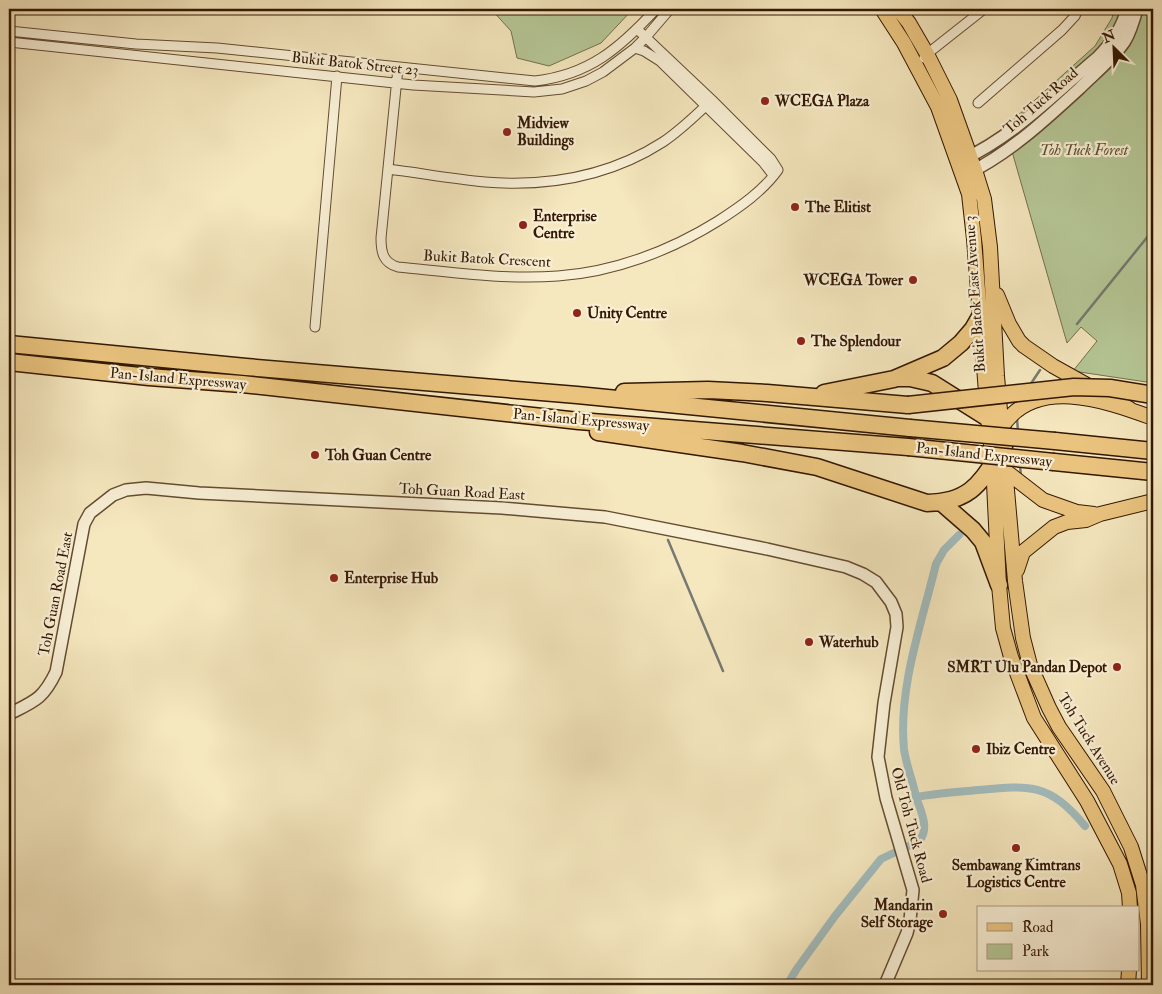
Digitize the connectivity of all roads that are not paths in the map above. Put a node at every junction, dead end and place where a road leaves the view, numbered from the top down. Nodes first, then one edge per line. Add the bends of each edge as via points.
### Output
1 (656, 9) edge
2 (670, 9) edge
3 (882, 9) edge
4 (898, 9) edge
5 (984, 9) edge
6 (1078, 9) edge
7 (1127, 9) edge
8 (1137, 9) edge
9 (637, 29) junction
10 (9, 32) edge
11 (646, 37) junction
12 (9, 42) edge
13 (634, 48) junction
14 (927, 54) junction
15 (398, 68) junction
16 (919, 70) junction
17 (337, 76) junction
18 (396, 83) junction
19 (709, 103) junction
20 (978, 103) dead end
21 (965, 159) junction
22 (388, 169) junction
23 (969, 172) junction
24 (993, 288) junction
25 (981, 314) junction
26 (315, 327) dead end
27 (9, 344) edge
28 (9, 362) edge
29 (894, 378) junction
30 (577, 395) junction
31 (1153, 395) edge
32 (801, 396) junction
33 (1130, 409) junction
34 (480, 411) junction
35 (988, 418) junction
36 (1153, 418) edge
37 (1002, 427) junction
38 (998, 447) junction
39 (1153, 451) edge
40 (1000, 468) junction
41 (1153, 472) edge
42 (1153, 500) edge
43 (942, 503) junction
44 (1100, 514) junction
45 (1007, 583) junction
46 (9, 714) edge
47 (878, 757) joint
48 (1130, 906) edge
49 (1130, 972) edge
50 (888, 984) edge
51 (1128, 985) edge
52 (1149, 985) edge

1 - 9 street, Bukit Batok Street 23
2 - 11 street, Bukit Batok Street 23
3 - 16 main road, Bukit Batok East Avenue 3
4 - 14 main road, Bukit Batok East Avenue 3
5 - 14 street
6 - 20 street via 1062,30
7 - 21 street, Toh Tuck Road via 1121,28 1098,57 1008,133
8 - 23 street, Toh Tuck Road via 1129,32 1107,63 1003,153
9 - 11 street, Bukit Batok Crescent
9 - 15 street, Bukit Batok Street 23 via 597,62 544,80
10 - 15 street, Bukit Batok Street 23 via 217,48
11 - 13 street, Bukit Batok Street 23
11 - 19 street, Bukit Batok Crescent
12 - 17 street, Bukit Batok Street 23
13 - 18 street, Bukit Batok Street 23 via 586,81 552,90 534,92
13 - 19 street, Bukit Batok Crescent via 660,61
14 - 16 street
14 - 21 main road, Bukit Batok East Avenue 3 via 950,100
15 - 18 street, Bukit Batok Crescent
16 - 21 main road, Bukit Batok East Avenue 3
17 - 18 street, Bukit Batok Street 23
17 - 26 street
18 - 22 street, Bukit Batok Crescent
19 - 22 street via 664,142 640,156 608,169 565,180 485,182
19 - 22 street, Bukit Batok Crescent via 773,176 755,194 723,217 668,248 591,272 528,277 406,268 389,263 382,254 381,243
21 - 23 main road, Bukit Batok East Avenue 3
23 - 24 main road, Bukit Batok East Avenue 3 via 984,199
23 - 25 main road, Bukit Batok East Avenue 3
24 - 33 main road via 1009,324 1024,346 1052,366
24 - 37 main road, Bukit Batok East Avenue 3
25 - 29 highway via 973,329 953,351
25 - 35 main road, Bukit Batok East Avenue 3
27 - 30 highway, Pan-Island Expressway
28 - 34 highway, Pan-Island Expressway
29 - 32 highway via 840,391
29 - 35 highway via 932,383
30 - 32 highway via 708,390
30 - 39 highway, Pan-Island Expressway, bridge
31 - 32 highway, bridge via 1110,388 1074,387 908,405
33 - 36 main road
33 - 37 main road via 1091,398 1045,398 1022,407
34 - 41 highway, Pan-Island Expressway, bridge via 908,447
34 - 43 highway via 498,417 771,457 835,472 914,500
35 - 37 highway
35 - 38 main road, Bukit Batok East Avenue 3
37 - 38 main road, Bukit Batok East Avenue 3
38 - 40 highway
40 - 43 highway via 974,489
40 - 44 main road via 1043,500 1077,512
40 - 45 main road, Toh Tuck Avenue
42 - 44 main road
43 - 45 highway via 983,542
44 - 45 main road via 1086,520 1066,522 1046,532 1024,552
45 - 48 main road, Toh Tuck Avenue via 1003,628 1026,700 1120,864
45 - 52 main road, Toh Tuck Avenue via 1040,688 1059,727 1103,791 1131,847 1144,884
46 - 47 street, Toh Guan Road East via 38,699 56,672 84,524 90,513 113,495 146,488 200,494 502,508 604,518 846,567 876,582 896,614 896,636
47 - 50 street, Old Toh Tuck Road via 886,798 913,890 907,933
49 - 51 main road

